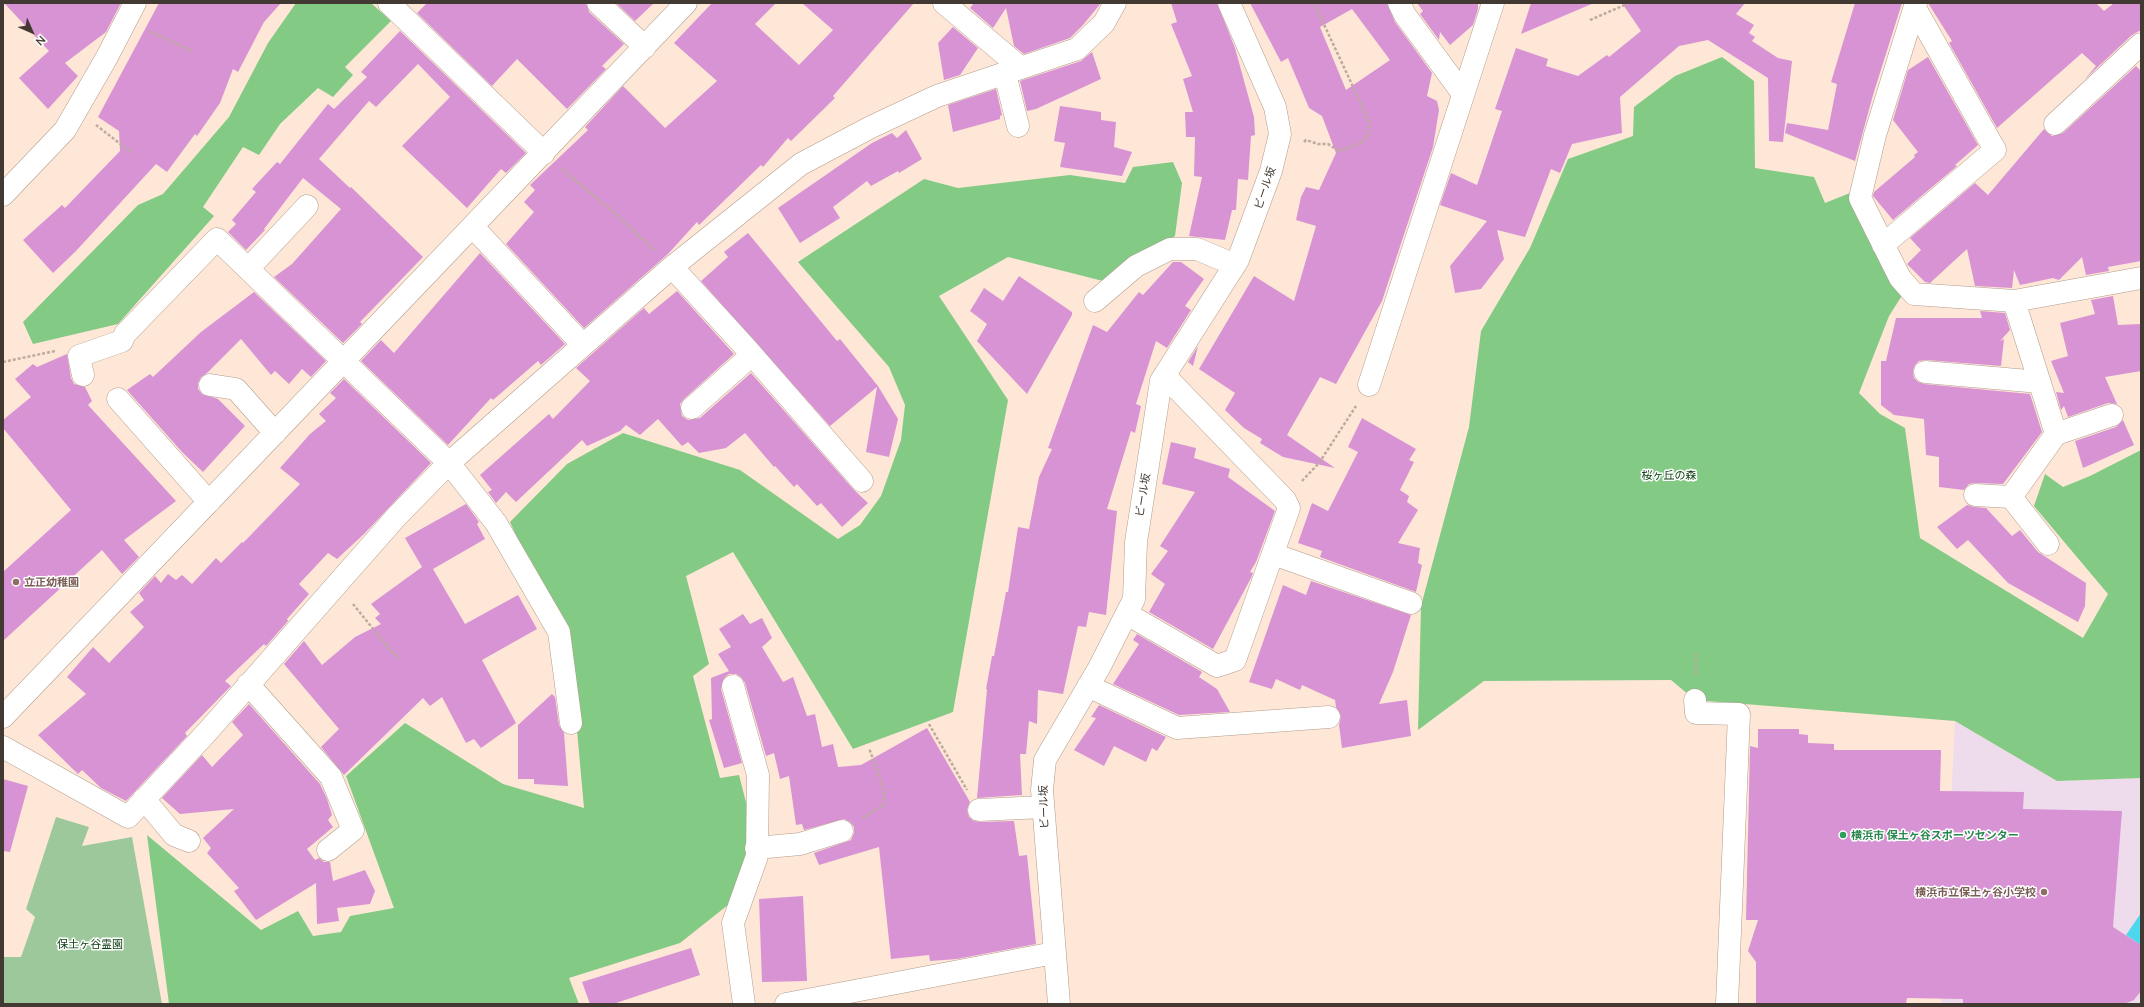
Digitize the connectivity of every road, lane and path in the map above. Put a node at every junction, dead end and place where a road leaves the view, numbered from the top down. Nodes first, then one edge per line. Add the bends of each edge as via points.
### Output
1 (389, 3) edge
2 (598, 3) edge
3 (686, 3) edge
4 (944, 3) edge
5 (1115, 3) edge
6 (1229, 3) edge
7 (1314, 3) edge
8 (1399, 3) edge
9 (1493, 3) edge
10 (1629, 3) edge
11 (1915, 6) edge
12 (132, 9) edge
13 (1590, 20) dead end
14 (645, 47) junction
15 (2139, 49) edge
16 (192, 51) dead end
17 (1013, 71) junction
18 (1463, 94) junction
19 (76, 110) junction
20 (2055, 124) dead end
21 (1018, 126) dead end
22 (1299, 147) dead end
23 (132, 153) dead end
24 (544, 153) junction
25 (3, 195) edge
26 (307, 206) dead end
27 (473, 227) junction
28 (1883, 244) junction
29 (1235, 265) junction
30 (672, 267) junction
31 (248, 268) junction
32 (2141, 278) edge
33 (1095, 301) dead end
34 (2014, 301) junction
35 (583, 345) junction
36 (752, 355) junction
37 (344, 361) junction
38 (1926, 372) dead end
39 (83, 375) dead end
40 (1164, 376) junction
41 (2040, 382) junction
42 (210, 385) dead end
43 (1369, 385) joint
44 (118, 399) dead end
45 (692, 408) dead end
46 (2112, 415) dead end
47 (275, 434) junction
48 (2056, 434) junction
49 (449, 463) junction
50 (862, 481) dead end
51 (1290, 494) junction
52 (1975, 495) dead end
53 (2011, 497) junction
54 (209, 502) junction
55 (2048, 544) dead end
56 (1273, 554) junction
57 (337, 584) junction
58 (1411, 603) dead end
59 (1127, 614) junction
60 (400, 658) dead end
61 (248, 684) junction
62 (733, 686) dead end
63 (1088, 686) junction
64 (1696, 700) dead end
65 (3, 717) edge
66 (1329, 717) dead end
67 (571, 723) dead end
68 (929, 724) dead end
69 (3, 747) edge
70 (869, 748) dead end
71 (144, 799) junction
72 (1043, 807) junction
73 (979, 810) joint
74 (842, 831) joint
75 (189, 841) dead end
76 (756, 848) junction
77 (328, 850) dead end
78 (1054, 953) junction
79 (744, 1004) edge
80 (786, 1004) edge
81 (1059, 1004) edge
82 (1727, 1004) edge

1 - 24 street
2 - 14 street
3 - 14 street
4 - 17 street
5 - 17 street via 1104,22 1077,49
6 - 29 street, ビール坂 via 1275,107 1280,134 1272,171
7 - 22 path via 1369,121 1370,134 1361,143 1340,151 1328,144 1306,140
8 - 18 street
9 - 18 street
10 - 13 path
11 - 28 street via 1875,135 1860,198
11 - 28 street via 1995,150
12 - 16 path via 154,35
12 - 19 street
14 - 24 street
15 - 20 street
17 - 21 street
17 - 30 street via 937,96 801,164
18 - 43 street
19 - 23 path
19 - 25 street via 65,130
24 - 27 street
24 - 30 path via 618,216
26 - 31 street
27 - 35 street
27 - 37 street
28 - 34 street via 1900,278 1914,294
29 - 33 street via 1197,249 1170,249 1136,266
29 - 40 street, ビール坂
30 - 35 street
30 - 36 street
31 - 37 street
31 - 39 street via 217,239 125,334 122,341 79,356
32 - 34 street
34 - 41 street
35 - 49 street
36 - 45 street
36 - 50 street
37 - 47 street
37 - 49 street
38 - 41 street
40 - 51 street
40 - 59 street, ビール坂 via 1161,381 1136,542 1134,599
41 - 48 street
42 - 47 street via 236,389
43 - 51 path via 1319,463
44 - 54 street
46 - 48 street
47 - 54 street
48 - 53 street
49 - 57 street via 397,516
49 - 67 street via 496,523 560,632
51 - 56 street via 1289,508
52 - 53 street
53 - 55 street
54 - 65 street
56 - 58 street
56 - 59 street via 1235,660 1217,666
57 - 60 path via 391,651
57 - 61 street
59 - 63 street, ビール坂
61 - 71 street
61 - 77 street via 331,777 353,830
62 - 76 street via 758,775
63 - 66 street via 1177,728
63 - 72 street, ビール坂 via 1045,760
64 - 82 street via 1696,713 1739,714
68 - 73 path
69 - 71 street via 128,817
70 - 74 path via 884,788 885,804
71 - 75 street via 174,835
72 - 73 street
72 - 78 street, ビール坂
74 - 76 street via 800,844
76 - 79 street via 757,856 733,923
78 - 80 street
78 - 81 street, ビール坂

